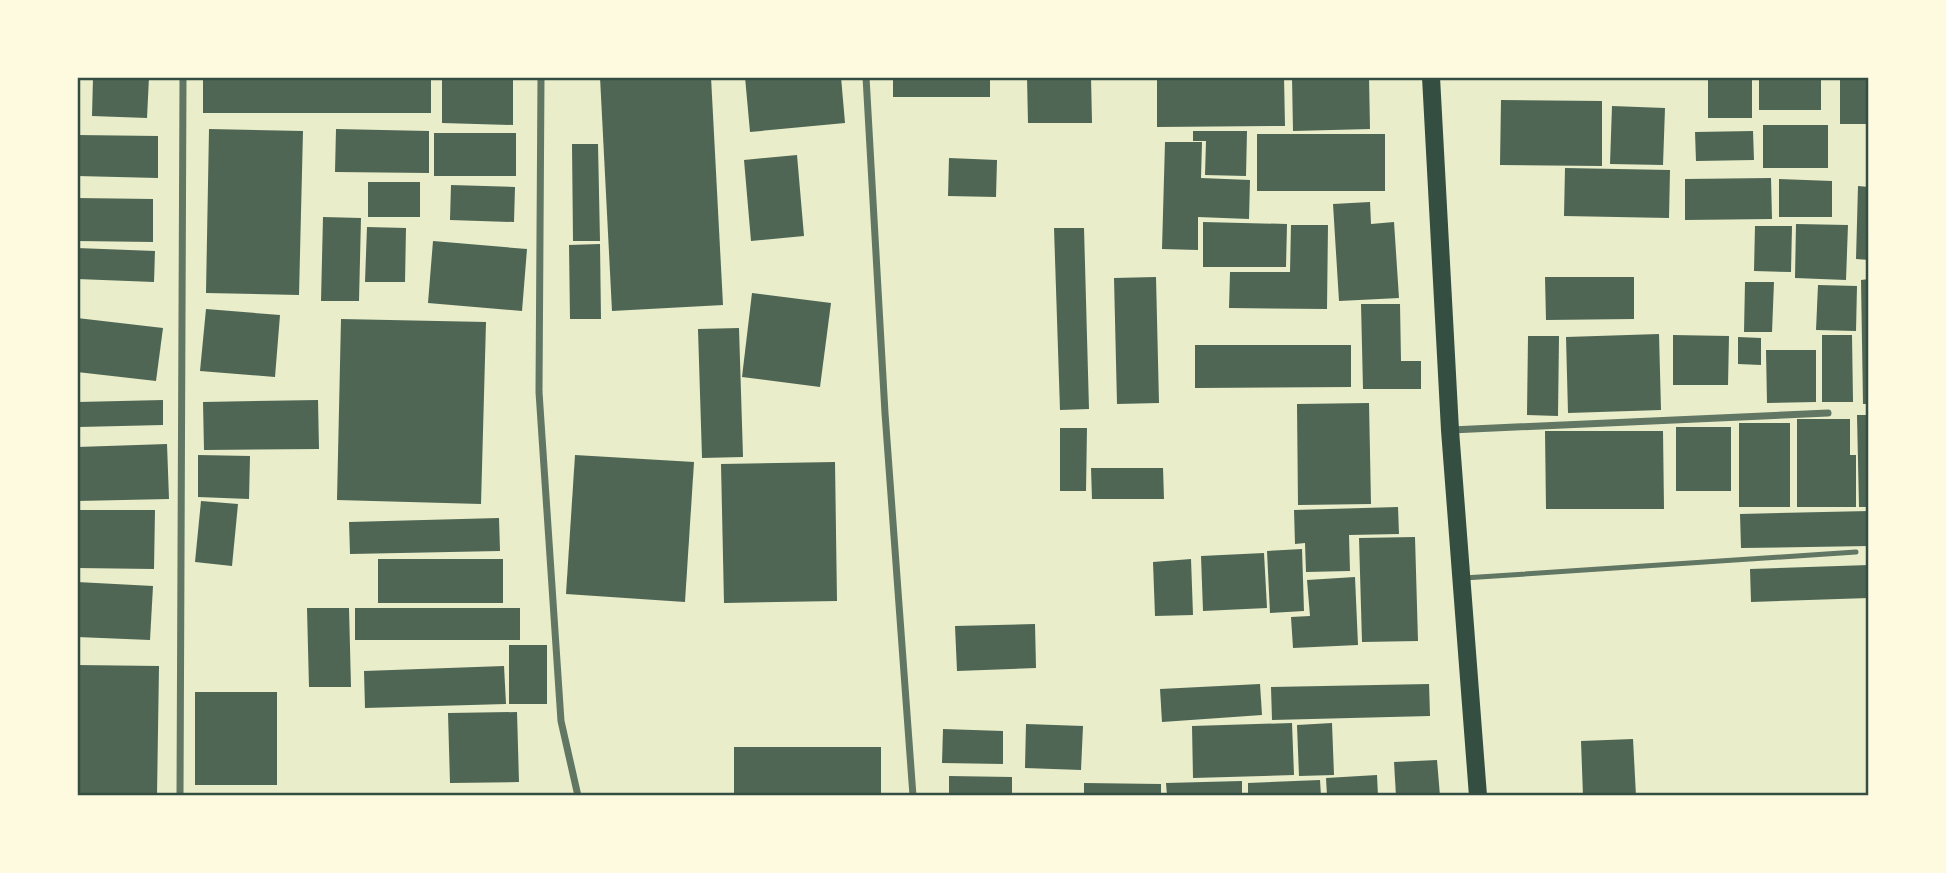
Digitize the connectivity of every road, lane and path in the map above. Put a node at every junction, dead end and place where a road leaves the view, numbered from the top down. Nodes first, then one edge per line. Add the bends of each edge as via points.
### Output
1 (183, 77) edge
2 (541, 77) edge
3 (866, 77) edge
4 (1431, 77) edge
5 (1828, 413) dead end
6 (1450, 430) junction
7 (1856, 552) dead end
8 (1461, 578) junction
9 (180, 796) edge
10 (578, 796) edge
11 (913, 796) edge
12 (1478, 796) edge

1 - 9 street
2 - 10 street via 539,392 561,720
3 - 11 street
4 - 6 main road
5 - 6 street
6 - 8 main road
7 - 8 lane
8 - 12 main road

